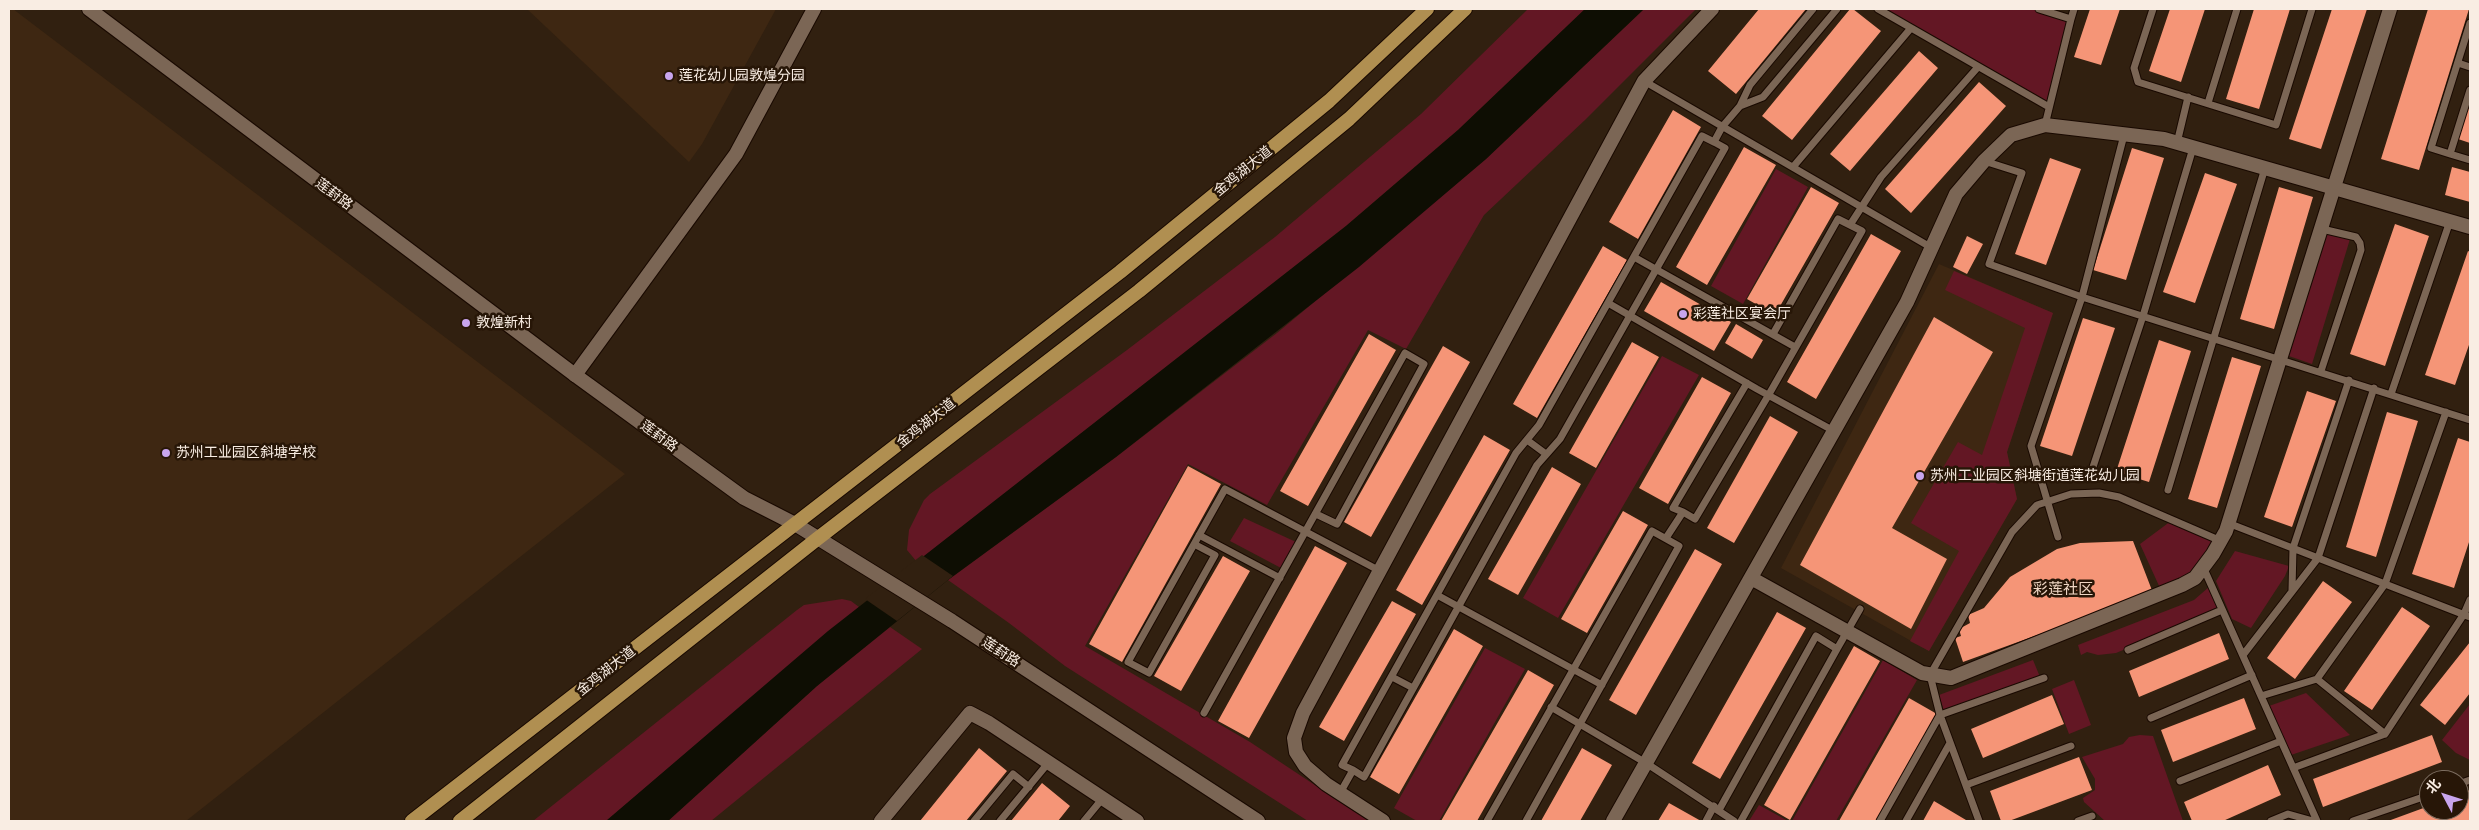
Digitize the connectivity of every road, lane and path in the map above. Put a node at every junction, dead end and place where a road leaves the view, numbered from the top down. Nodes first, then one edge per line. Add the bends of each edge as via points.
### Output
1 (89, 9) edge
2 (814, 9) edge
3 (1427, 9) edge
4 (1465, 9) edge
5 (1712, 9) edge
6 (1813, 9) edge
7 (1837, 9) edge
8 (1878, 9) edge
9 (2038, 9) edge
10 (2074, 9) edge
11 (2153, 9) edge
12 (2237, 9) edge
13 (2312, 9) edge
14 (2390, 9) edge
15 (2071, 19) junction
16 (2470, 23) edge
17 (1911, 28) junction
18 (2458, 63) junction
19 (1978, 66) junction
20 (2470, 67) edge
21 (1644, 81) junction
22 (2470, 90) edge
23 (2188, 97) junction
24 (2208, 103) junction
25 (1740, 106) junction
26 (2049, 107) junction
27 (2045, 125) junction
28 (1722, 127) junction
29 (2124, 135) junction
30 (1714, 142) junction
31 (2177, 143) junction
32 (2193, 148) junction
33 (2450, 154) junction
34 (2470, 160) edge
35 (1984, 161) junction
36 (1793, 168) junction
37 (2265, 168) junction
38 (2335, 188) junction
39 (1861, 207) junction
40 (2450, 221) junction
41 (1850, 225) junction
42 (2470, 227) edge
43 (2322, 229) junction
44 (1932, 248) junction
45 (1634, 257) junction
46 (1656, 270) junction
47 (2082, 297) junction
48 (1608, 303) junction
49 (1630, 315) junction
50 (2143, 316) junction
51 (1773, 334) junction
52 (2214, 338) junction
53 (1795, 347) junction
54 (2281, 358) junction
55 (2321, 371) junction
56 (574, 375) junction
57 (2349, 380) junction
58 (1747, 383) junction
59 (2374, 388) junction
60 (2391, 394) junction
61 (1768, 396) junction
62 (2446, 412) junction
63 (2470, 420) edge
64 (1834, 431) junction
65 (1527, 440) junction
66 (1546, 454) junction
67 (2093, 467) dead end
68 (2168, 490) dead end
69 (2046, 502) junction
70 (1682, 512) junction
71 (1316, 514) junction
72 (2228, 523) junction
73 (795, 524) junction
74 (1306, 532) junction
75 (1199, 535) junction
76 (2058, 537) dead end
77 (1666, 538) junction
78 (817, 539) junction
79 (2221, 541) junction
80 (1194, 544) junction
81 (2293, 548) junction
82 (2318, 558) junction
83 (2204, 569) junction
84 (1380, 571) junction
85 (1280, 578) junction
86 (1750, 578) junction
87 (2386, 584) junction
88 (2292, 590) junction
89 (1437, 595) junction
90 (2470, 600) edge
91 (1458, 607) junction
92 (1860, 609) dead end
93 (2222, 610) junction
94 (2467, 616) edge
95 (1847, 632) junction
96 (1837, 649) junction
97 (2128, 650) dead end
98 (2243, 655) junction
99 (1572, 669) junction
100 (1930, 675) junction
101 (2252, 675) junction
102 (1392, 676) junction
103 (2044, 678) dead end
104 (2317, 679) junction
105 (1602, 685) junction
106 (1413, 688) junction
107 (2261, 696) junction
108 (1551, 707) junction
109 (1204, 713) dead end
110 (1940, 715) junction
111 (2150, 718) dead end
112 (1580, 724) junction
113 (2385, 734) junction
114 (2281, 741) junction
115 (1950, 743) junction
116 (2070, 746) dead end
117 (1049, 762) junction
118 (1646, 763) junction
119 (2293, 768) junction
120 (1352, 770) junction
121 (2180, 781) dead end
122 (1966, 785) junction
123 (1028, 787) junction
124 (1340, 793) junction
125 (1102, 798) junction
126 (2419, 798) edge
127 (1717, 808) junction
128 (2092, 816) dead end
129 (412, 821) edge
130 (460, 821) edge
131 (881, 821) edge
132 (974, 821) edge
133 (1000, 821) edge
134 (1084, 821) edge
135 (1137, 821) edge
136 (1258, 821) edge
137 (1383, 821) edge
138 (1487, 821) edge
139 (1526, 821) edge
140 (1613, 821) edge
141 (1706, 821) edge
142 (1734, 821) edge
143 (1741, 821) edge
144 (1880, 821) edge
145 (1906, 821) edge
146 (1979, 821) edge
147 (2078, 821) edge
148 (2271, 821) edge
149 (2313, 821) edge
150 (2317, 821) edge
151 (2352, 821) edge

1 - 56 street, 莲葑路
2 - 56 street via 736,154
3 - 73 main road, 金鸡湖大道 via 1329,101 1128,266
4 - 78 main road, 金鸡湖大道 via 1349,119 1139,291
5 - 21 street
6 - 25 lane via 1750,85
7 - 25 lane via 1763,97
8 - 17 lane
9 - 15 lane
10 - 15 lane
11 - 23 lane via 2134,68 2138,82
12 - 24 lane
13 - 24 lane via 2276,125
14 - 38 street
15 - 26 lane
16 - 18 lane
17 - 19 lane
17 - 36 lane
18 - 20 lane
18 - 33 lane via 2431,148
19 - 26 lane
19 - 39 lane via 1881,177
21 - 28 lane
21 - 84 street
22 - 33 lane
23 - 24 lane
23 - 31 lane
25 - 28 lane
26 - 27 lane
27 - 29 street
27 - 35 street via 2011,135
28 - 30 lane
28 - 36 lane
29 - 31 street
29 - 47 lane
30 - 45 lane via 1702,136
30 - 46 lane via 1725,148
31 - 32 street
32 - 37 street
32 - 50 lane
33 - 34 lane
35 - 44 street via 1956,194
35 - 47 lane via 2022,173 1989,264
36 - 39 lane
37 - 38 street
37 - 52 lane
38 - 40 street
38 - 43 street
39 - 41 lane
39 - 44 lane
40 - 42 street
40 - 60 lane
41 - 51 lane via 1838,218
41 - 53 lane via 1862,231
43 - 54 street
43 - 55 lane via 2356,238 2361,250
44 - 64 street via 1907,302
45 - 46 lane
45 - 48 lane
46 - 49 lane
46 - 51 lane
47 - 50 lane
47 - 69 lane via 2031,446
48 - 49 lane
48 - 65 lane via 1539,425
49 - 58 lane
49 - 66 lane via 1560,439
50 - 52 lane
50 - 67 lane
51 - 53 lane
52 - 54 lane
52 - 68 lane
53 - 61 lane
54 - 55 lane
54 - 72 street
55 - 57 lane
56 - 73 street, 莲葑路 via 744,498
57 - 59 lane
57 - 81 lane
58 - 61 lane
58 - 70 lane via 1673,508
59 - 60 lane
59 - 82 lane
60 - 62 lane
61 - 64 lane
61 - 70 lane via 1695,518
62 - 63 lane
62 - 87 lane
64 - 86 street
65 - 66 lane
65 - 89 lane via 1516,453
66 - 91 lane
69 - 76 lane
69 - 79 lane via 2071,494 2100,493 2119,497
69 - 100 lane via 2037,505 2012,532
70 - 77 lane
71 - 71 lane via 1337,524 1424,364 1405,353
71 - 74 lane
72 - 79 street
72 - 81 lane
73 - 78 street, 莲葑路
73 - 129 main road, 金鸡湖大道
74 - 75 lane via 1224,489
74 - 84 lane
74 - 85 lane
75 - 80 lane
75 - 85 lane
77 - 99 lane via 1652,531
77 - 105 lane via 1679,546
78 - 130 main road, 金鸡湖大道
78 - 136 street, 莲葑路 via 952,621
79 - 83 street
80 - 80 lane via 1215,555 1149,673 1128,662
81 - 82 lane
81 - 88 lane
82 - 87 lane
82 - 88 lane
83 - 93 lane
83 - 100 street via 2182,585 1951,678
84 - 124 street via 1303,713 1294,738 1296,752 1305,766
85 - 109 lane
86 - 95 street
86 - 118 street
87 - 94 lane
87 - 104 lane
88 - 98 lane
89 - 91 lane
89 - 102 lane
90 - 94 lane
91 - 99 lane
91 - 106 lane
92 - 95 lane
93 - 97 lane
93 - 98 lane
94 - 113 lane
95 - 96 lane
95 - 100 street
96 - 127 lane via 1816,636
96 - 143 lane
98 - 101 lane
99 - 105 lane
99 - 108 lane
100 - 110 lane
101 - 107 lane
101 - 111 lane
102 - 106 lane
102 - 120 lane via 1342,765
103 - 110 lane
104 - 107 lane
104 - 113 lane
105 - 112 lane
106 - 120 lane via 1364,777
107 - 114 lane
108 - 112 lane
108 - 138 lane
110 - 115 lane
110 - 144 lane
112 - 118 lane
112 - 139 lane
113 - 119 lane
114 - 119 lane
114 - 121 lane
115 - 122 lane
115 - 145 lane
116 - 122 lane
117 - 123 lane
117 - 125 street
117 - 131 street via 970,713
118 - 127 lane
118 - 140 street
119 - 150 lane
120 - 124 lane
122 - 146 lane
123 - 132 lane via 1013,774
123 - 133 lane
124 - 137 street
125 - 134 lane
125 - 135 street
126 - 151 lane
127 - 141 lane
127 - 142 lane
128 - 147 lane
148 - 149 lane via 2288,814

